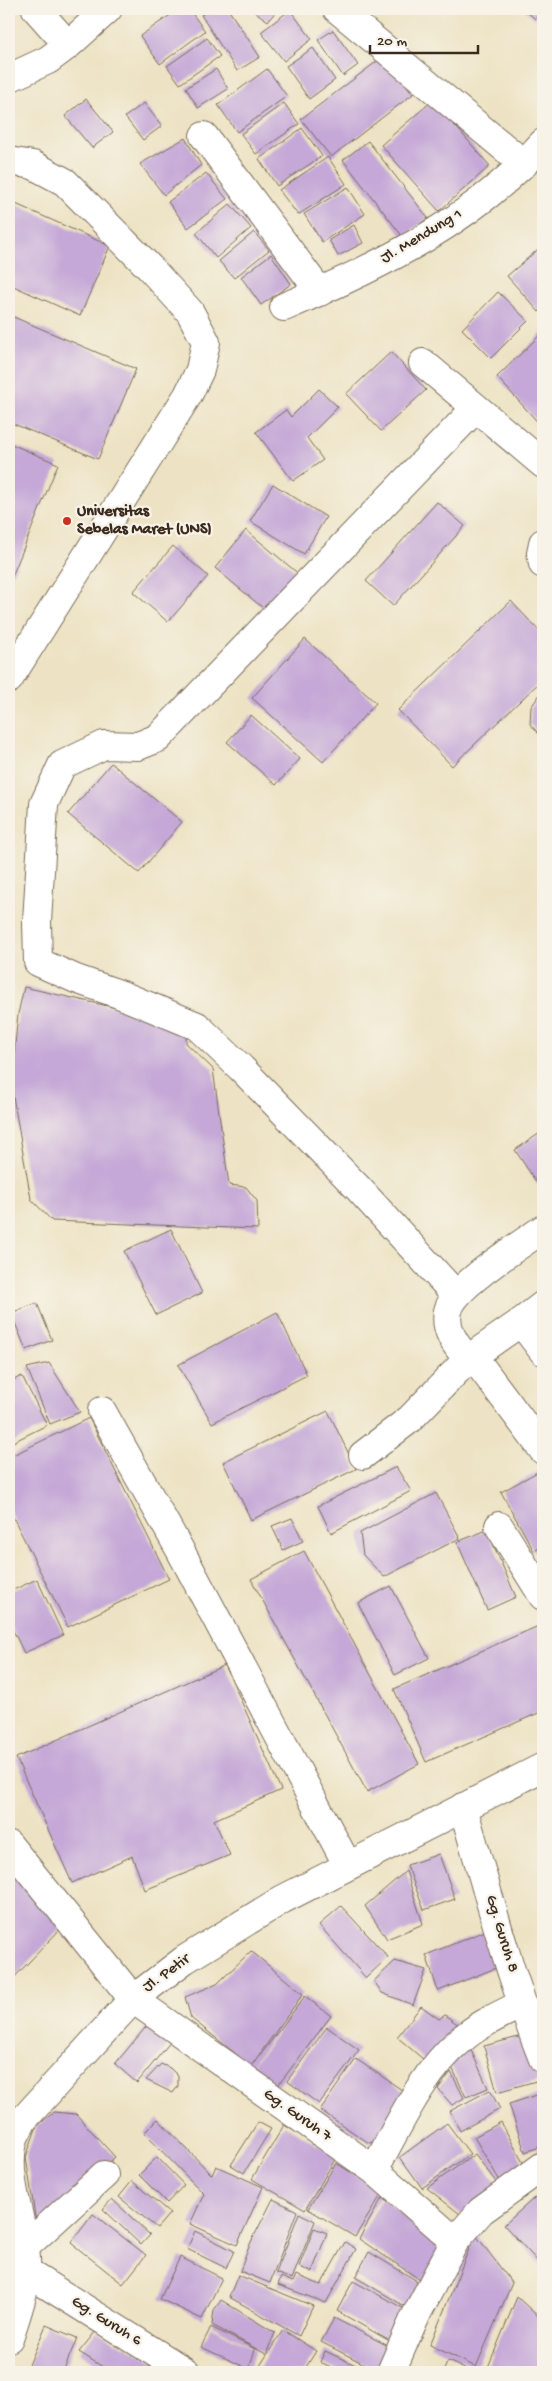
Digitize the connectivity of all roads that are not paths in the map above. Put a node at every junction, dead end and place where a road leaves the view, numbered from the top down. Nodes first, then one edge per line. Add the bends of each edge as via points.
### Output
1 (36, 9) edge
2 (108, 9) edge
3 (337, 9) edge
4 (68, 45) junction
5 (9, 78) edge
6 (204, 136) dead end
7 (543, 143) edge
8 (9, 161) edge
9 (524, 164) junction
10 (320, 292) junction
11 (284, 308) dead end
12 (423, 363) dead end
13 (475, 409) junction
14 (543, 464) edge
15 (543, 543) edge
16 (543, 564) edge
17 (9, 680) edge
18 (543, 1229) edge
19 (456, 1295) junction
20 (543, 1306) edge
21 (521, 1322) junction
22 (543, 1351) edge
23 (470, 1357) junction
24 (102, 1411) dead end
25 (543, 1450) edge
26 (363, 1455) dead end
27 (499, 1526) dead end
28 (534, 1559) edge
29 (543, 1596) edge
30 (543, 1766) edge
31 (463, 1807) junction
32 (9, 1845) edge
33 (348, 1866) junction
34 (133, 1999) junction
35 (522, 2004) junction
36 (543, 2059) edge
37 (543, 2166) edge
38 (374, 2170) junction
39 (104, 2175) dead end
40 (456, 2241) junction
41 (26, 2260) junction
42 (9, 2338) edge
43 (186, 2372) edge
44 (391, 2372) edge

1 - 4 street
2 - 4 street
3 - 9 street
4 - 5 street via 48,60
6 - 10 street
7 - 9 street, Jl. Mendung 1
8 - 17 street via 32,165 65,182 190,312 206,342 200,370 188,394
9 - 10 street, Jl. Mendung 1 via 494,190 422,241
10 - 11 street, Jl. Mendung 1
12 - 13 street
13 - 14 street
13 - 19 street via 158,738 138,746 104,745 62,765 44,804 38,922 38,962 197,1026 351,1180
15 - 16 street
18 - 19 street
19 - 23 street via 447,1312 448,1328 455,1343
20 - 21 street
21 - 22 street
21 - 23 street
23 - 25 street
23 - 26 street via 417,1413
24 - 33 street via 180,1550
27 - 28 street
28 - 29 street
30 - 31 street, Jl. Petir
31 - 33 street, Jl. Petir
31 - 35 street, Gg. Guruh 8
32 - 34 street, Gg. Guruh 7
33 - 34 street, Jl. Petir via 234,1928 184,1960
34 - 38 street, Gg. Guruh 7
34 - 41 street, Jl. Petir via 23,2120 13,2141 13,2180
35 - 36 street, Gg. Guruh 8
35 - 38 street via 463,2038 442,2057
37 - 40 street via 481,2211
38 - 40 street, Gg. Guruh 7
39 - 41 street
40 - 44 street via 414,2319
41 - 42 street, Jl. Petir via 20,2300
41 - 43 street, Gg. Guruh 6

